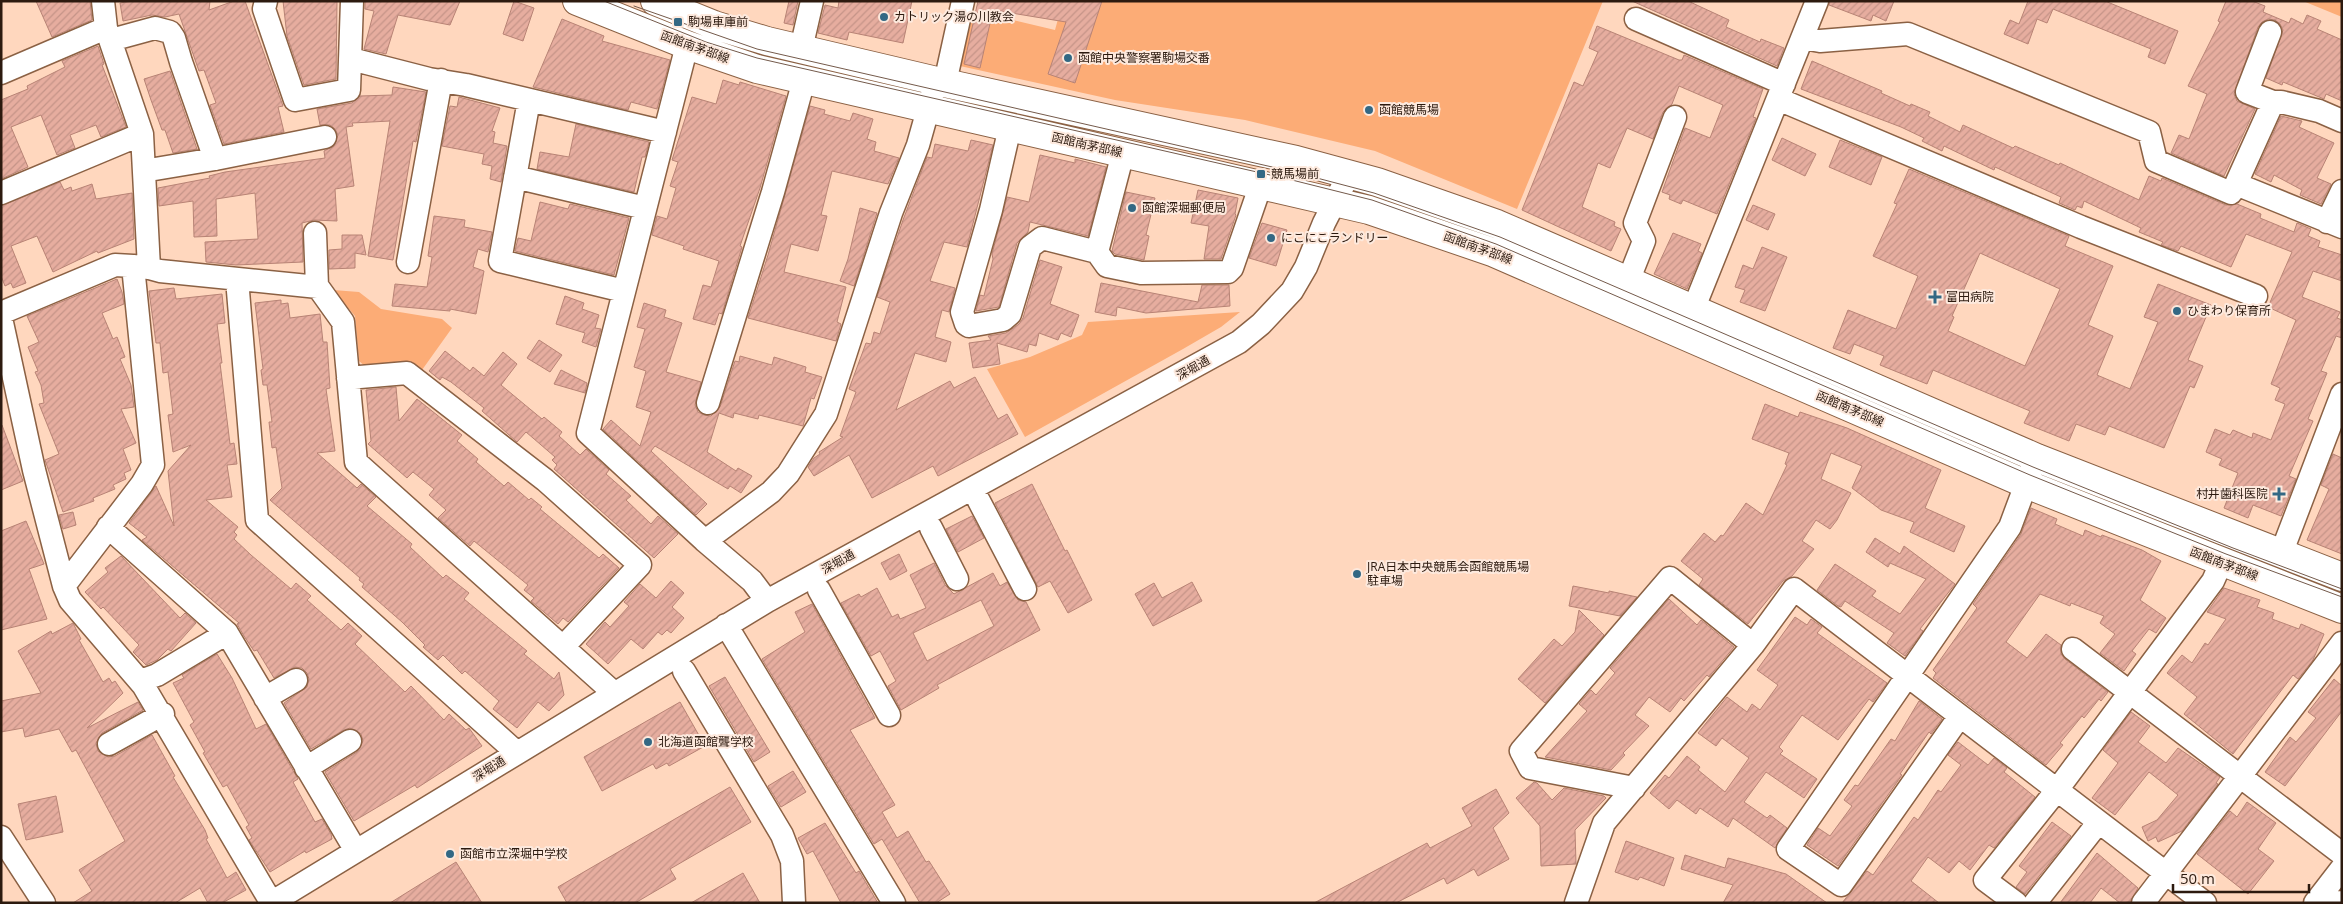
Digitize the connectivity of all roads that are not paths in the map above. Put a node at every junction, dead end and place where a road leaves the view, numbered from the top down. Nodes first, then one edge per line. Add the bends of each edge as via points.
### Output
1 (103, 1) edge
2 (266, 1) edge
3 (352, 1) edge
4 (577, 1) edge
5 (812, 1) edge
6 (963, 1) edge
7 (1817, 1) edge
8 (663, 3) edge
9 (1636, 19) dead end
10 (2270, 32) dead end
11 (109, 34) junction
12 (1803, 38) junction
13 (687, 45) junction
14 (801, 49) junction
15 (350, 59) junction
16 (1, 73) edge
17 (442, 80) junction
18 (804, 80) junction
19 (941, 82) junction
20 (1781, 92) junction
21 (528, 100) junction
22 (2273, 102) junction
23 (928, 108) junction
24 (1675, 117) dead end
25 (2342, 121) edge
26 (1010, 127) junction
27 (665, 132) junction
28 (142, 134) junction
29 (325, 137) dead end
30 (1124, 153) junction
31 (215, 159) junction
32 (144, 169) junction
33 (1349, 174) junction
34 (515, 177) junction
35 (1261, 184) junction
36 (2236, 184) junction
37 (2342, 191) edge
38 (1, 193) edge
39 (1335, 202) junction
40 (646, 208) junction
41 (2334, 225) edge
42 (315, 233) dead end
43 (1097, 252) junction
44 (408, 262) dead end
45 (141, 267) junction
46 (237, 279) junction
47 (1629, 280) junction
48 (317, 286) junction
49 (624, 291) junction
50 (2256, 296) dead end
51 (1694, 308) junction
52 (1, 313) edge
53 (1, 318) edge
54 (1683, 335) junction
55 (348, 378) junction
56 (2342, 394) edge
57 (708, 403) dead end
58 (2037, 458) junction
59 (2026, 484) junction
60 (979, 502) dead end
61 (108, 527) junction
62 (930, 528) dead end
63 (705, 540) junction
64 (2281, 554) junction
65 (2221, 563) junction
66 (2342, 577) edge
67 (958, 579) dead end
68 (64, 586) junction
69 (1025, 589) dead end
70 (819, 590) dead end
71 (767, 601) junction
72 (2342, 609) edge
73 (726, 625) junction
74 (226, 633) junction
75 (2342, 643) edge
76 (1752, 646) junction
77 (563, 648) junction
78 (2073, 649) dead end
79 (684, 671) dead end
80 (1907, 676) junction
81 (296, 680) dead end
82 (140, 681) junction
83 (2129, 691) junction
84 (614, 692) junction
85 (265, 698) junction
86 (163, 714) junction
87 (889, 715) dead end
88 (1960, 716) junction
89 (350, 741) dead end
90 (109, 744) dead end
91 (516, 752) junction
92 (306, 768) junction
93 (2240, 776) junction
94 (1634, 788) junction
95 (2057, 790) junction
96 (2098, 823) junction
97 (1, 837) edge
98 (356, 851) junction
99 (2342, 854) edge
100 (2342, 868) edge
101 (2166, 874) junction
102 (38, 900) edge
103 (271, 903) edge
104 (794, 903) edge
105 (894, 903) edge
106 (1576, 903) edge
107 (2016, 903) edge
108 (2035, 903) edge
109 (2143, 903) edge
110 (2205, 903) edge
111 (2315, 903) edge

1 - 11 street
2 - 15 street via 264,9 295,100 349,90
3 - 15 street
4 - 13 main road, 函館南茅部線
5 - 14 street
6 - 19 street
7 - 12 street
8 - 14 main road via 714,25
9 - 20 street
10 - 22 street via 2247,92
11 - 16 street
11 - 28 street
11 - 31 street via 155,28 170,32
12 - 20 street
12 - 36 street via 1820,41 1908,34 2149,132 2156,161 2231,193
13 - 18 main road, 函館南茅部線 via 757,69
13 - 27 street
14 - 19 main road
15 - 17 street via 429,80
17 - 21 street
17 - 44 street
18 - 23 main road, 函館南茅部線
18 - 57 street
19 - 23 street
19 - 33 main road
20 - 50 street via 2072,223
20 - 51 street
21 - 27 street
21 - 34 street
22 - 25 street via 2319,111
22 - 36 street
23 - 26 main road, 函館南茅部線
23 - 63 street via 826,414 788,474 771,492
24 - 47 street via 1635,223 1644,241
26 - 30 main road, 函館南茅部線
26 - 43 street via 962,312 966,324 1007,318 1013,310 1030,247 1042,238
27 - 40 street
28 - 32 street
28 - 38 street
29 - 31 street
30 - 35 main road, 函館南茅部線
30 - 43 street
31 - 32 street
32 - 45 street
33 - 39 street, 深堀通
33 - 47 main road via 1497,224
34 - 40 street
34 - 49 street via 500,261
35 - 39 main road, 函館南茅部線
35 - 43 street via 1228,272 1141,273 1107,266
36 - 41 street
37 - 41 street
39 - 54 main road, 函館南茅部線 via 1369,210 1492,252
39 - 71 street, 深堀通 via 1292,291 1239,342
40 - 49 street
42 - 48 street
45 - 46 street
45 - 52 street via 115,265
45 - 61 street via 153,465
46 - 48 street
46 - 91 street via 257,520
47 - 51 main road
48 - 55 street via 343,322
49 - 63 street via 588,434
51 - 54 street
51 - 58 main road
53 - 68 street via 34,470
54 - 59 main road, 函館南茅部線
55 - 77 street via 356,462
55 - 77 street via 406,373 545,480 640,566
56 - 64 street
58 - 59 street
58 - 64 main road
59 - 65 main road, 函館南茅部線
59 - 80 street via 2010,527
60 - 69 street
61 - 68 street
61 - 74 street
62 - 67 street
63 - 71 street via 752,581
64 - 66 main road
65 - 72 main road, 函館南茅部線
65 - 83 street via 2213,581
68 - 82 street via 70,600
70 - 87 street
71 - 73 street, 深堀通
73 - 84 street, 深堀通
73 - 105 street
74 - 82 street via 157,676
74 - 85 street
75 - 93 street
76 - 80 street via 1794,589
76 - 94 street
76 - 94 street via 1670,578 1521,751 1530,768
77 - 84 street
78 - 83 street
79 - 104 street via 782,835 792,860
80 - 88 street
80 - 88 street via 1788,849 1840,885
81 - 85 street
82 - 86 street
83 - 93 street
83 - 95 street
84 - 91 street, 深堀通
85 - 92 street
86 - 90 street
86 - 103 street
88 - 95 street
89 - 92 street
91 - 98 street, 深堀通
92 - 98 street
93 - 99 street
93 - 101 street
94 - 106 street via 1604,823
95 - 96 street
95 - 107 street via 1985,880
96 - 101 street
96 - 108 street
97 - 102 street
98 - 103 street, 深堀通
100 - 111 street
101 - 109 street
101 - 110 street

